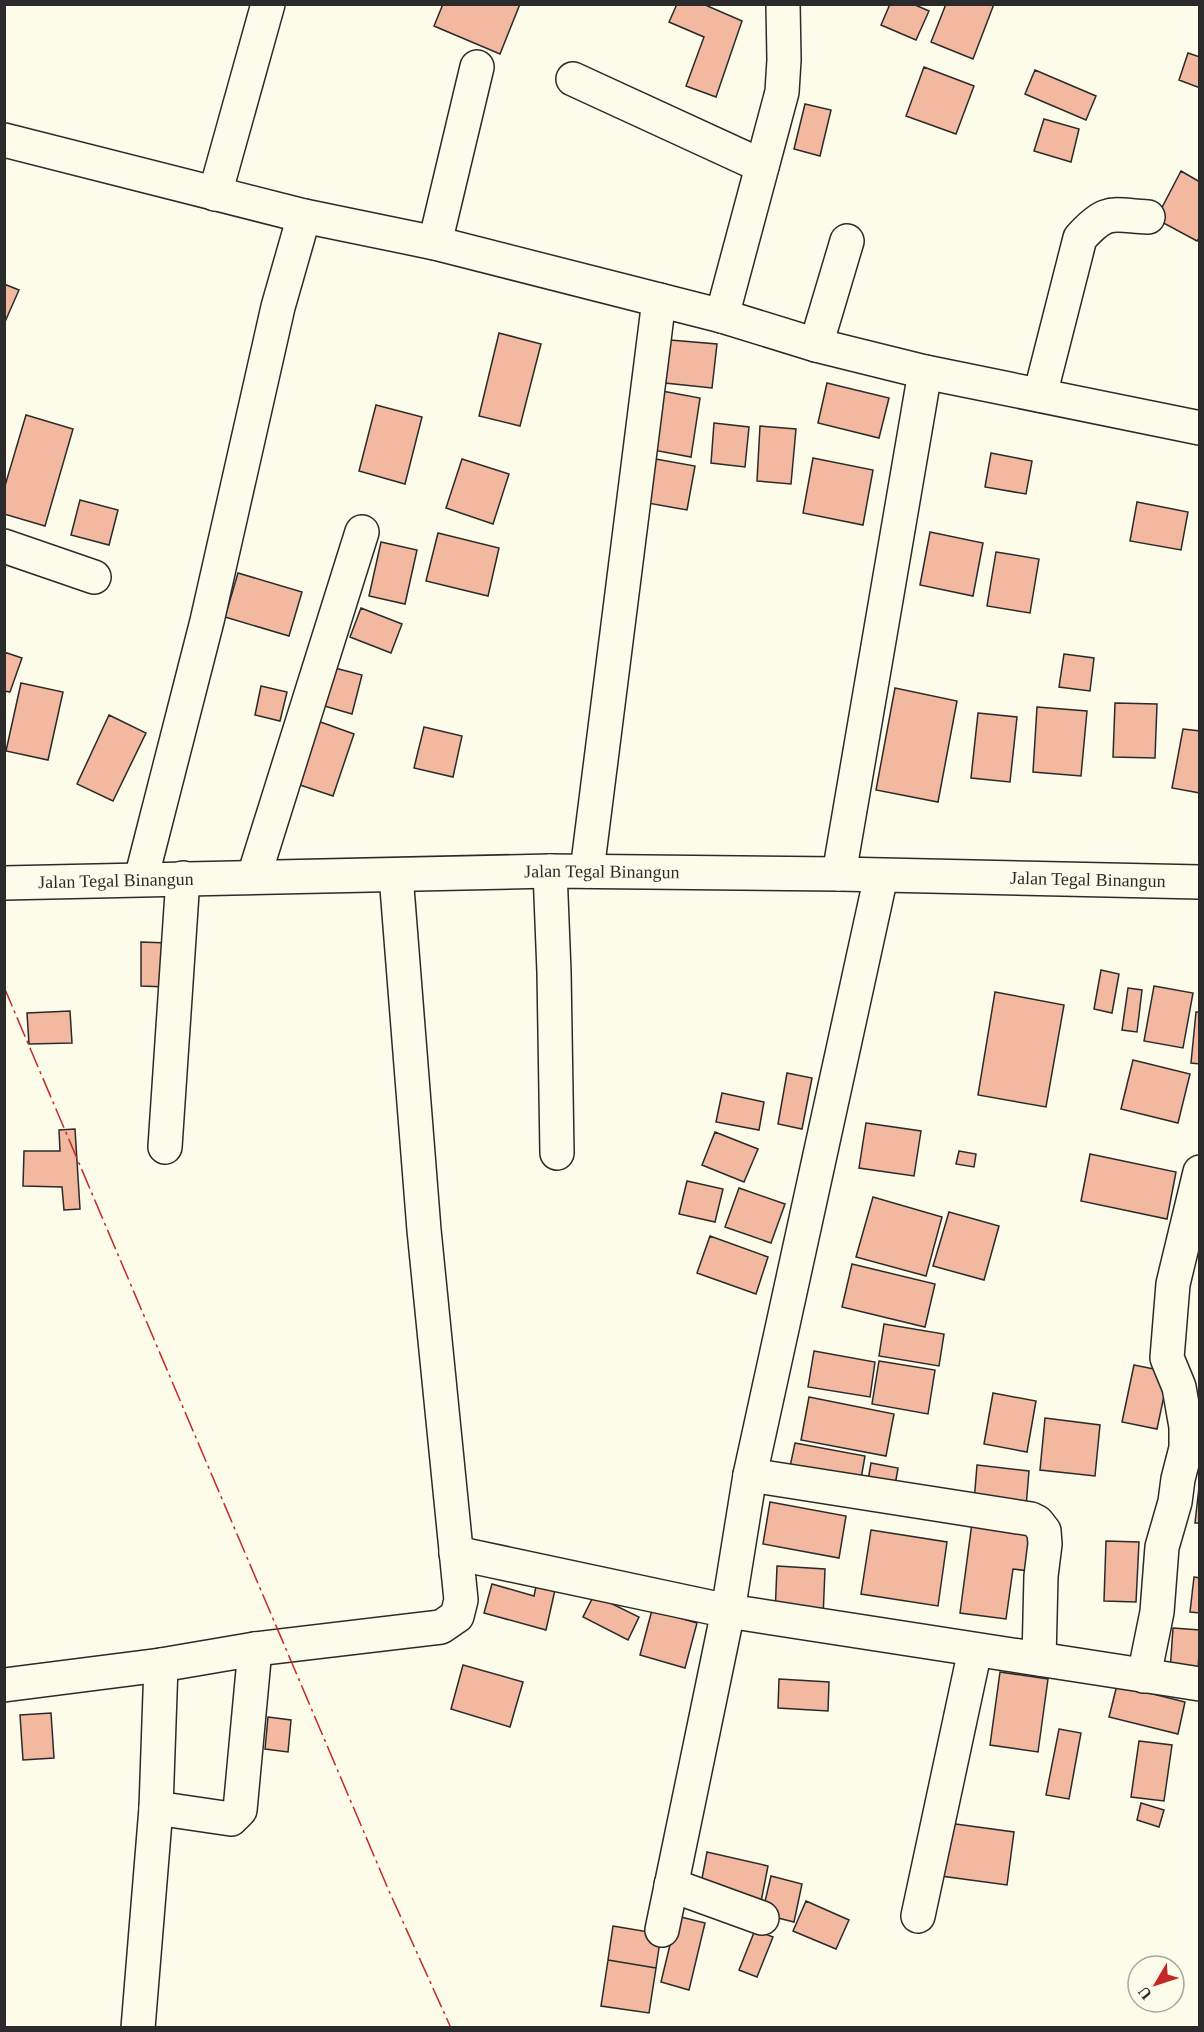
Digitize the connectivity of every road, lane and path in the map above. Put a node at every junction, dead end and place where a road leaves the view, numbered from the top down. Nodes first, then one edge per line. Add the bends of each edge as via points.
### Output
1 (268, 4) edge
2 (783, 4) edge
3 (477, 67) dead end
4 (573, 79) dead end
5 (4, 140) edge
6 (762, 166) junction
7 (215, 194) junction
8 (304, 216) junction
9 (1148, 217) dead end
10 (847, 241) dead end
11 (435, 243) junction
12 (659, 300) junction
13 (722, 316) junction
14 (816, 345) junction
15 (926, 372) junction
16 (1040, 395) junction
17 (1200, 428) edge
18 (362, 532) dead end
19 (4, 546) edge
20 (94, 576) dead end
21 (550, 871) junction
22 (587, 872) junction
23 (839, 874) junction
24 (396, 875) junction
25 (254, 876) junction
26 (881, 876) junction
27 (183, 878) junction
28 (141, 879) junction
29 (1200, 882) edge
30 (4, 883) edge
31 (165, 1147) dead end
32 (557, 1153) dead end
33 (1200, 1172) edge
34 (750, 1475) junction
35 (456, 1552) junction
36 (728, 1611) junction
37 (255, 1649) junction
38 (975, 1650) junction
39 (1039, 1659) junction
40 (161, 1665) junction
41 (1144, 1676) junction
42 (1200, 1684) edge
43 (4, 1685) edge
44 (156, 1808) junction
45 (671, 1885) junction
46 (918, 1916) dead end
47 (762, 1918) dead end
48 (662, 1930) dead end
49 (138, 2028) edge

1 - 7 street
2 - 6 street via 782,92
3 - 11 street
4 - 6 street
5 - 7 street
6 - 13 street
7 - 8 street
8 - 11 street
8 - 28 street via 278,307 210,610
9 - 16 street via 1106,214 1080,238
10 - 14 street
11 - 12 street
12 - 13 street
12 - 22 street
13 - 14 street
14 - 15 street
15 - 16 street
15 - 23 street
16 - 17 street
18 - 25 street
19 - 20 street
21 - 22 street, Jalan Tegal Binangun
21 - 24 street, Jalan Tegal Binangun
21 - 32 street
22 - 23 street, Jalan Tegal Binangun
23 - 26 street, Jalan Tegal Binangun
24 - 25 street, Jalan Tegal Binangun
24 - 35 street via 424,1230
25 - 27 street, Jalan Tegal Binangun
26 - 29 street, Jalan Tegal Binangun
26 - 34 street
27 - 28 street, Jalan Tegal Binangun
27 - 31 street
28 - 30 street, Jalan Tegal Binangun
33 - 41 street via 1173,1284 1167,1358 1179,1387 1186,1448 1162,1547 1157,1612
34 - 36 street
34 - 39 street via 1037,1522 1044,1531 1045,1544
35 - 36 street
35 - 37 street via 461,1600 458,1616 441,1627
36 - 38 street
36 - 45 street
37 - 40 street
37 - 44 street via 240,1810 231,1819
38 - 39 street
38 - 46 street
39 - 41 street
40 - 43 street
40 - 44 street
41 - 42 street
44 - 49 street
45 - 47 street
45 - 48 street

